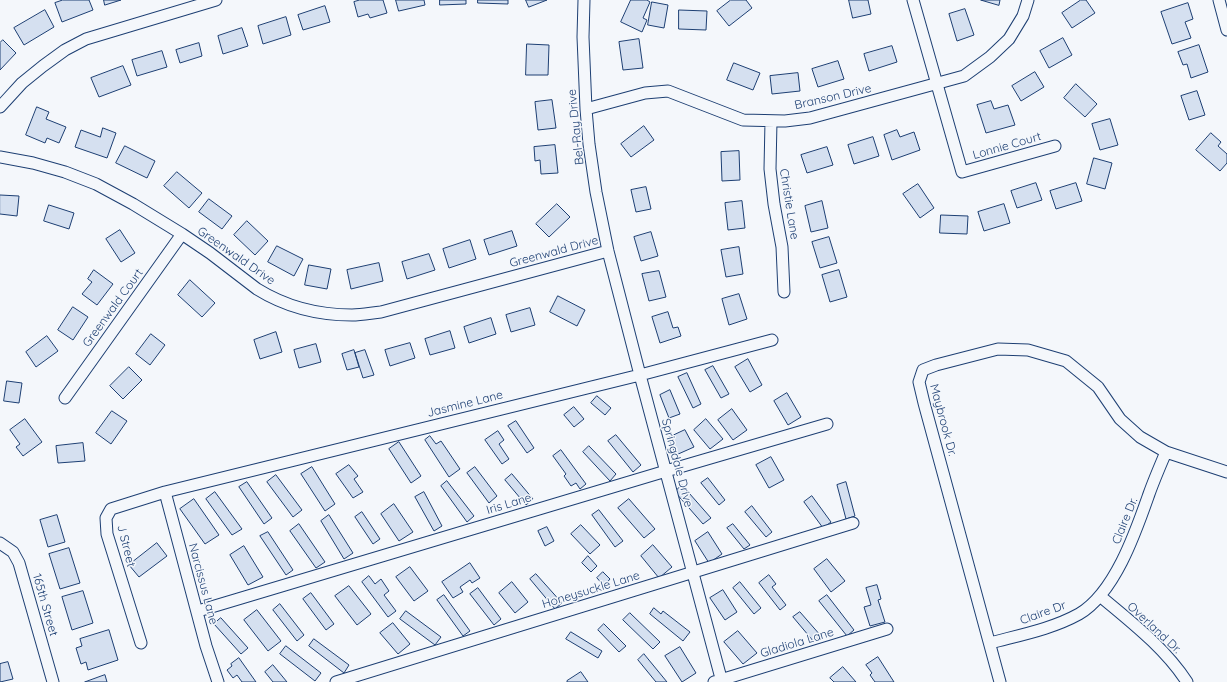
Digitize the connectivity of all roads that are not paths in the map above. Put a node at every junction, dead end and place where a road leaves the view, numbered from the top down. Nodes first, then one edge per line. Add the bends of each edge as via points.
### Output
1 (216, 0) edge
2 (584, 0) edge
3 (913, 0) edge
4 (1028, 0) edge
5 (1219, 0) edge
6 (1227, 30) edge
7 (937, 83) junction
8 (0, 107) edge
9 (586, 109) junction
10 (771, 121) junction
11 (1055, 146) dead end
12 (0, 157) edge
13 (182, 234) junction
14 (608, 251) junction
15 (784, 292) dead end
16 (772, 340) dead end
17 (640, 374) junction
18 (65, 398) dead end
19 (827, 424) dead end
20 (1166, 452) junction
21 (666, 471) junction
22 (1227, 472) edge
23 (165, 492) junction
24 (853, 522) dead end
25 (0, 543) edge
26 (693, 572) junction
27 (1100, 596) junction
28 (198, 612) junction
29 (887, 629) dead end
30 (141, 643) dead end
31 (990, 643) junction
32 (719, 681) edge
33 (53, 682) edge
34 (218, 682) edge
35 (336, 682) edge
36 (1000, 682) edge
37 (1187, 682) edge

1 - 8 street via 86,39 43,66 22,83
2 - 9 street, Bel-Ray Drive
3 - 7 street
4 - 7 street, Branson Drive via 1008,39 990,57 964,76
5 - 6 street
7 - 10 street, Branson Drive via 810,118
7 - 11 street, Lonnie Court via 962,172
9 - 10 street, Branson Drive via 645,93 668,91 743,120
9 - 14 street, Bel-Ray Drive via 596,192
10 - 15 street, Christie Lane via 770,169 782,246
12 - 13 street, Greenwald Drive via 65,172 96,184
13 - 14 street, Greenwald Drive via 264,294 309,311 346,315 381,312
13 - 18 street, Greenwald Court
14 - 17 street, Springdale Drive
16 - 17 street, Jasmine Lane
17 - 21 street, Springdale Drive
17 - 23 street, Jasmine Lane
19 - 21 street, Iris Lane
20 - 22 street
20 - 27 street, Claire Dr. via 1134,536 1119,568
20 - 31 street, Maybrook Dr. via 1140,437 1120,419 1098,387 1066,361 1028,350 998,349 923,370 919,382 922,396
21 - 26 street, Springdale Drive
21 - 28 street, Iris Lane
23 - 28 street, Narcissus Lane
23 - 30 street, J Street via 111,509 106,518 107,534
24 - 26 street, Honeysuckle Lane
25 - 33 street, 165th Street via 13,552 19,563
26 - 32 street, Springdale Drive
26 - 35 street, Honeysuckle Lane
27 - 31 street, Claire Dr via 1081,613 1059,623
27 - 37 street, Overland Dr. via 1149,638 1178,668
28 - 34 street, Narcissus Lane
29 - 32 street, Gladiola Lane
31 - 36 street, Maybrook Dr.

